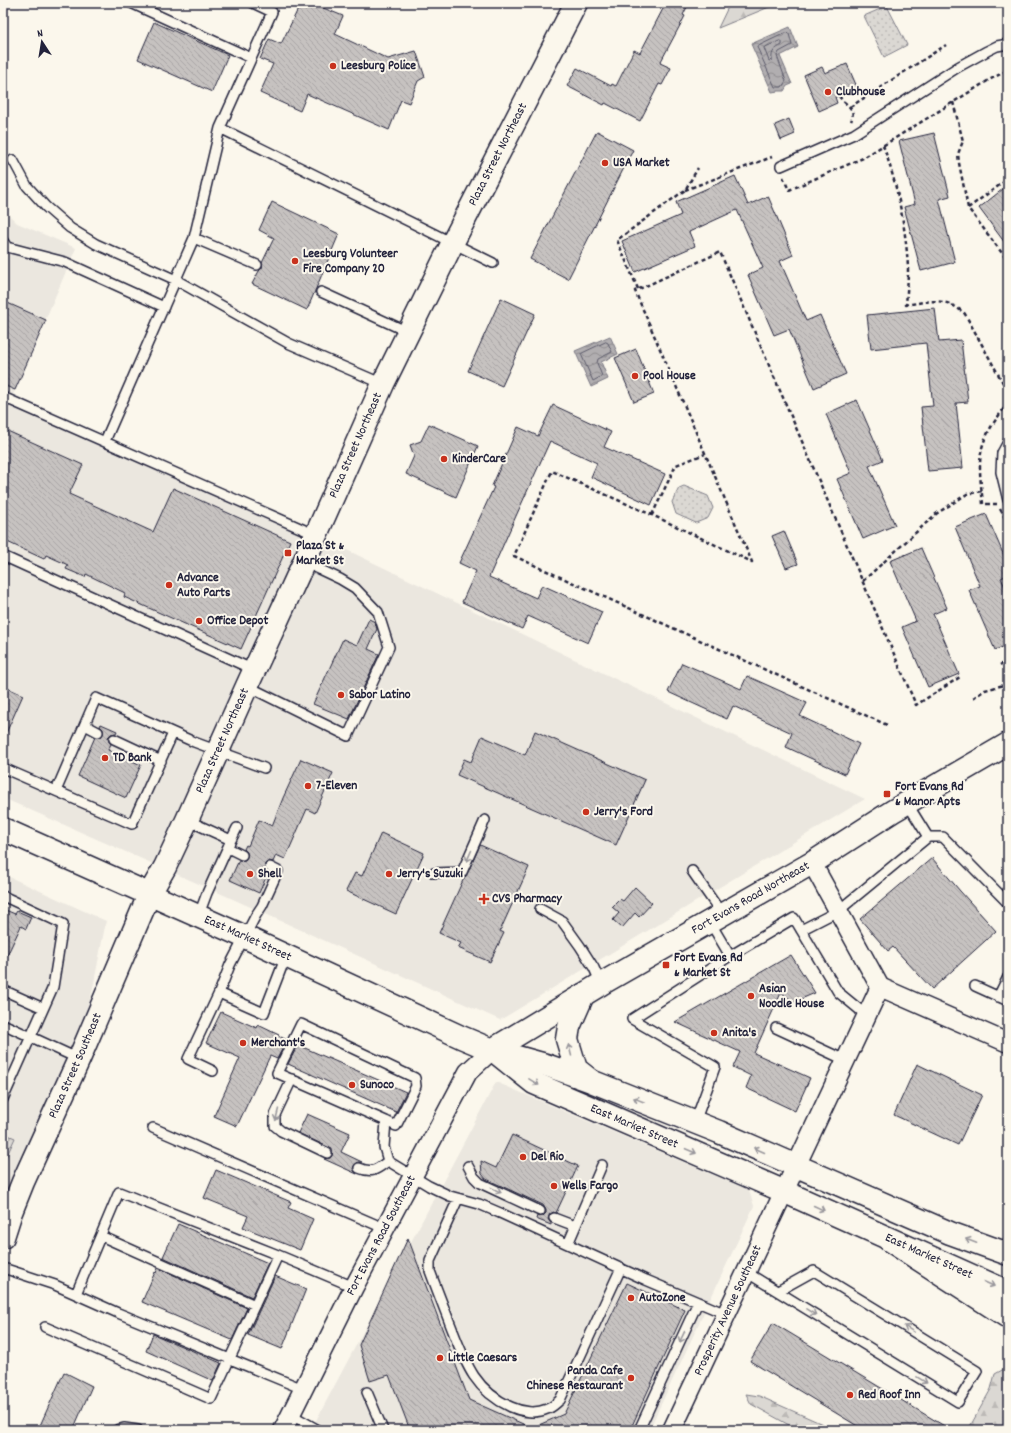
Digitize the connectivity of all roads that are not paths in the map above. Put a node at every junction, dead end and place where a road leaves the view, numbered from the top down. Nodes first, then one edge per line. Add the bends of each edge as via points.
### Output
1 (130, 3) edge
2 (253, 3) edge
3 (576, 3) edge
4 (1008, 44) edge
5 (251, 58) junction
6 (220, 128) junction
7 (13, 160) dead end
8 (781, 166) dead end
9 (194, 238) junction
10 (3, 241) edge
11 (452, 244) junction
12 (493, 263) dead end
13 (257, 265) dead end
14 (176, 280) junction
15 (320, 292) dead end
16 (164, 307) junction
17 (408, 332) junction
18 (383, 384) junction
19 (3, 397) edge
20 (106, 441) junction
21 (1008, 442) edge
22 (1008, 500) edge
23 (316, 535) junction
24 (3, 556) edge
25 (304, 562) junction
26 (250, 678) junction
27 (84, 725) junction
28 (98, 732) dead end
29 (173, 733) junction
30 (114, 739) dead end
31 (1008, 744) edge
32 (219, 752) junction
33 (161, 761) junction
34 (3, 768) edge
35 (264, 768) dead end
36 (56, 791) junction
37 (907, 803) junction
38 (188, 820) junction
39 (485, 820) dead end
40 (237, 828) dead end
41 (3, 829) edge
42 (928, 837) junction
43 (229, 844) junction
44 (242, 855) dead end
45 (812, 863) junction
46 (270, 867) dead end
47 (692, 871) dead end
48 (434, 873) dead end
49 (149, 895) junction
50 (3, 896) edge
51 (1008, 903) edge
52 (540, 909) dead end
53 (838, 911) junction
54 (198, 917) junction
55 (716, 918) junction
56 (801, 930) junction
57 (244, 937) junction
58 (286, 956) junction
59 (730, 956) junction
60 (1008, 977) edge
61 (976, 986) dead end
62 (880, 987) junction
63 (3, 990) edge
64 (592, 990) junction
65 (219, 993) junction
66 (998, 997) junction
67 (1008, 1001) edge
68 (43, 1008) junction
69 (866, 1015) junction
70 (3, 1024) edge
71 (776, 1028) dead end
72 (30, 1036) junction
73 (1008, 1042) edge
74 (492, 1050) junction
75 (79, 1059) junction
76 (845, 1060) junction
77 (213, 1071) dead end
78 (292, 1079) junction
79 (591, 1081) junction
80 (3, 1099) edge
81 (386, 1121) junction
82 (695, 1123) junction
83 (153, 1128) dead end
84 (327, 1153) dead end
85 (388, 1161) junction
86 (602, 1165) dead end
87 (468, 1166) dead end
88 (795, 1166) junction
89 (359, 1168) dead end
90 (412, 1177) junction
91 (783, 1191) junction
92 (458, 1199) junction
93 (540, 1211) dead end
94 (554, 1218) dead end
95 (575, 1226) junction
96 (386, 1230) junction
97 (101, 1236) junction
98 (3, 1237) edge
99 (889, 1240) junction
100 (568, 1244) junction
101 (1008, 1254) edge
102 (278, 1255) junction
103 (3, 1268) edge
104 (621, 1268) junction
105 (746, 1272) junction
106 (354, 1287) junction
107 (778, 1291) junction
108 (1008, 1292) edge
109 (76, 1294) junction
110 (698, 1302) junction
111 (255, 1305) junction
112 (726, 1314) junction
113 (1008, 1317) edge
114 (45, 1327) dead end
115 (230, 1360) junction
116 (303, 1389) junction
117 (367, 1392) dead end
118 (290, 1414) junction
119 (117, 1430) edge
120 (138, 1430) edge
121 (282, 1430) edge
122 (318, 1430) edge
123 (383, 1430) edge
124 (639, 1430) edge
125 (672, 1430) edge

1 - 5 lane
2 - 5 lane via 272,12
3 - 11 main road, Plaza Street Northeast
4 - 8 lane via 987,50 958,66 854,134
5 - 6 lane
6 - 9 lane
6 - 11 lane
7 - 14 lane via 28,186 46,207 70,228 96,244
9 - 13 lane
9 - 14 lane
10 - 16 lane via 7,246 65,262
11 - 12 lane
11 - 17 main road, Plaza Street Northeast
14 - 16 lane
14 - 18 lane via 288,343
15 - 17 lane
16 - 20 lane
17 - 18 main road, Plaza Street Northeast
18 - 23 main road, Plaza Street Northeast
19 - 20 lane
20 - 23 lane
21 - 22 lane via 1002,453 1001,472
23 - 25 main road, Plaza Street Northeast
24 - 26 lane
25 - 26 main road, Plaza Street Northeast
25 - 26 lane via 355,588 378,612 389,647 348,736
26 - 32 main road, Plaza Street Northeast
27 - 28 lane
27 - 29 lane via 96,698
27 - 36 lane
29 - 32 lane
29 - 33 lane
30 - 33 lane
31 - 37 main road, Fort Evans Road Northeast
32 - 35 lane
32 - 38 main road, Plaza Street Northeast
33 - 36 lane via 132,824
34 - 36 lane
37 - 42 lane
37 - 45 main road, Fort Evans Road Northeast
38 - 43 lane
38 - 49 main road, Plaza Street Northeast
39 -> 48 lane via 462,872
40 - 43 lane
41 - 49 main road, East Market Street
42 - 51 lane via 943,837
42 - 53 lane
43 - 44 lane
43 - 54 lane
45 - 53 street
45 - 55 main road, Fort Evans Road Northeast
46 - 57 lane via 278,871
47 - 55 lane
49 - 54 main road, East Market Street
49 - 75 main road, Plaza Street Southeast
50 - 68 lane via 63,924 53,986
52 - 64 lane via 562,921 580,946 594,968
53 - 56 lane
53 - 62 street
54 - 57 main road, East Market Street
55 - 59 lane
55 - 64 main road, Fort Evans Road Northeast
56 - 59 lane via 794,918
56 - 69 lane via 838,992
57 - 58 main road, East Market Street
57 - 65 lane
58 - 65 lane via 264,1013
58 - 74 main road, East Market Street
59 - 82 lane via 632,1019 715,1067
60 - 66 lane
61 - 66 lane
62 - 69 street
62 - 73 street
63 - 68 lane
64 - 74 main road, Fort Evans Road Northeast
79 -> 64 main road via 576,1069 567,1039 574,1014
65 - 77 lane via 188,1059
66 - 67 lane
68 - 72 lane
69 - 76 street
70 - 72 lane
71 - 76 lane
72 - 75 lane
72 - 80 lane
74 - 79 main road, East Market Street
74 - 90 street, Fort Evans Road Southeast via 468,1072
74 -> 91 main road, East Market Street via 534,1083
75 - 98 main road, Plaza Street Southeast via 10,1212
76 - 88 street
78 - 81 lane
78 - 81 lane via 277,1073 301,1024 415,1078 416,1086 396,1126
78 -> 84 lane via 275,1115 275,1126
82 -> 79 main road, East Market Street
81 - 85 lane via 384,1147
88 -> 82 main road, East Market Street
83 - 96 lane
85 - 89 lane via 376,1170 366,1171
85 - 90 lane
86 - 95 lane
87 -> 93 lane via 480,1183
88 - 91 street
101 -> 88 main road, East Market Street via 950,1233
90 - 92 lane
90 - 96 street, Fort Evans Road Southeast
91 -> 99 main road, East Market Street
91 - 105 street, Prosperity Avenue Southeast
92 - 100 lane via 479,1204
92 - 104 lane via 430,1261 430,1272 465,1362 473,1376 501,1403 519,1411 535,1412 548,1409 560,1400
94 - 95 lane
95 - 100 lane
96 - 106 street, Fort Evans Road Southeast
97 - 102 lane via 119,1192
97 - 109 lane
97 - 111 lane
99 -> 108 main road, East Market Street
99 - 113 main road
100 - 104 lane
102 - 106 lane
102 - 111 lane
103 - 109 lane
104 - 110 lane
105 - 107 lane
105 - 112 street, Prosperity Avenue Southeast
106 - 116 street, Fort Evans Road Southeast
107 -> 107 lane via 958,1402 977,1370 814,1271
109 - 115 lane
110 - 112 lane
110 -> 124 lane
111 - 115 lane
112 - 125 street, Prosperity Avenue Southeast
114 - 115 lane via 211,1400
115 - 116 lane
116 - 118 street, Fort Evans Road Southeast
117 - 123 lane
118 - 121 street, Fort Evans Road Southeast
118 - 122 lane
119 - 120 lane

